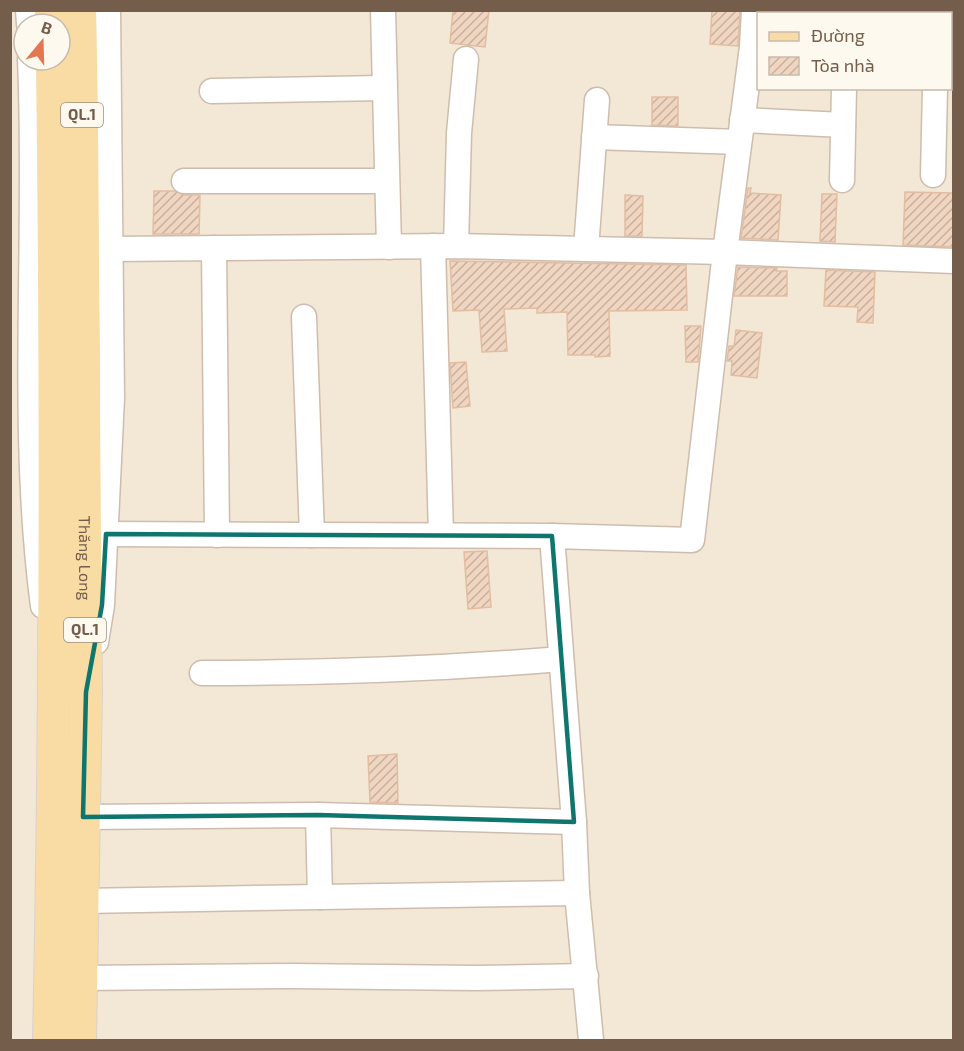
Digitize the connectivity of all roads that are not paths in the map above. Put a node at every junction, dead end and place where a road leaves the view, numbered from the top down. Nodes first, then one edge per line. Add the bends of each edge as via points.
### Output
1 (80, 10) edge
2 (108, 10) edge
3 (383, 10) edge
4 (754, 10) edge
5 (466, 59) dead end
6 (21, 72) edge
7 (53, 72) edge
8 (384, 88) junction
9 (844, 90) edge
10 (212, 91) dead end
11 (597, 100) dead end
12 (941, 103) edge
13 (843, 125) junction
14 (741, 131) junction
15 (594, 137) junction
16 (933, 175) dead end
17 (842, 180) dead end
18 (184, 181) dead end
19 (386, 181) junction
20 (68, 221) junction
21 (444, 246) junction
22 (389, 247) junction
23 (111, 249) junction
24 (214, 249) junction
25 (586, 249) junction
26 (725, 252) junction
27 (954, 261) edge
28 (304, 317) dead end
29 (106, 534) junction
30 (217, 535) junction
31 (312, 535) junction
32 (441, 535) junction
33 (552, 536) junction
34 (561, 659) junction
35 (202, 673) dead end
36 (54, 691) junction
37 (86, 692) junction
38 (318, 814) junction
39 (83, 817) junction
40 (574, 822) junction
41 (577, 893) junction
42 (320, 897) junction
43 (82, 901) junction
44 (586, 976) junction
45 (81, 978) junction
46 (49, 1041) edge
47 (80, 1041) edge
48 (591, 1041) edge

1 - 20 main road, QL.1
2 - 23 street
3 - 8 street
4 - 14 street
5 - 21 street
6 - 36 street via 33,150 31,469 37,559
7 - 20 main road
8 - 10 street
8 - 19 street
9 - 13 street
11 - 15 street
12 - 16 street
13 - 14 street
13 - 17 street
14 - 15 street
14 - 26 street
15 - 25 street
18 - 19 street
19 - 22 street
20 - 36 main road, Thăng Long / QL.1
20 - 37 main road, Thăng Long / QL.1
21 - 22 street
21 - 25 street
21 - 32 street
22 - 24 street
23 - 24 street
23 - 29 street via 112,398
24 - 30 street
25 - 26 street
26 - 27 street
26 - 33 street via 692,540
28 - 31 street
29 - 30 street
29 - 37 street via 102,605
30 - 31 street
31 - 32 street
32 - 33 street
33 - 34 street
34 - 35 street via 289,673
34 - 40 street
36 - 46 main road, Thăng Long / QL.1
37 - 39 main road, Thăng Long / QL.1
38 - 39 street
38 - 40 street
38 - 42 street
39 - 43 main road, Thăng Long / QL.1
40 - 41 street
41 - 42 street
41 - 44 street
42 - 43 street
43 - 45 main road, Thăng Long / QL.1
44 - 45 street
44 - 48 street
45 - 47 main road, Thăng Long / QL.1

